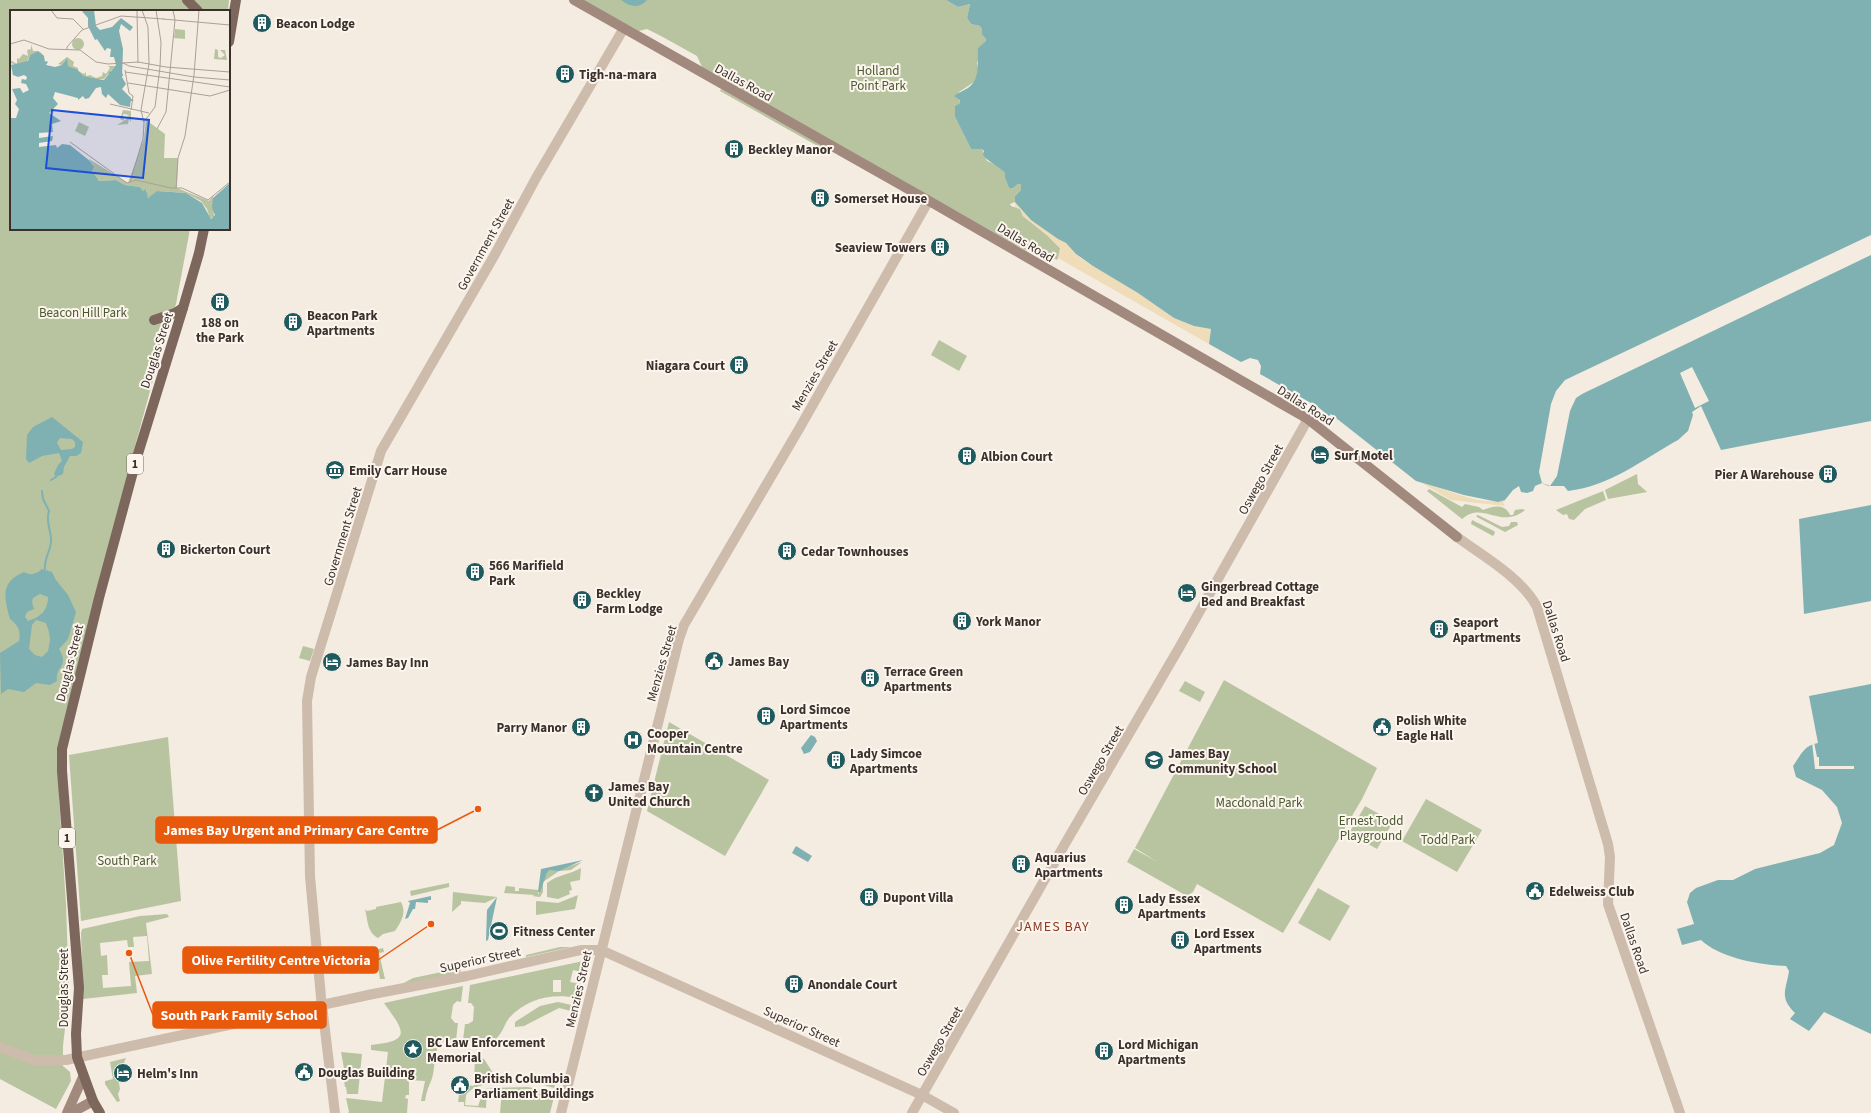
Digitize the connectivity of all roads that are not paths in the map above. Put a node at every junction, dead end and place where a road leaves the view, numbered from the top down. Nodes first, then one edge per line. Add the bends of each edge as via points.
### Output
1 (187, 0) edge
2 (236, 0) edge
3 (574, 0) edge
4 (197, 10) edge
5 (230, 15) edge
6 (624, 28) junction
7 (230, 36) edge
8 (929, 200) junction
9 (204, 230) edge
10 (183, 308) junction
11 (154, 320) dead end
12 (1308, 419) junction
13 (1457, 537) joint
14 (601, 950) junction
15 (322, 1005) junction
16 (0, 1047) edge
17 (77, 1057) junction
18 (83, 1077) junction
19 (922, 1095) junction
20 (93, 1102) junction
21 (67, 1113) edge
22 (71, 1113) edge
23 (100, 1113) edge
24 (335, 1113) edge
25 (561, 1113) edge
26 (912, 1113) edge
27 (954, 1113) edge
28 (1680, 1113) edge

1 - 4 main road
2 - 5 main road
2 - 7 main road
3 - 6 main road, Dallas Road
6 - 8 main road, Dallas Road
6 - 15 street, Government Street via 381,451 317,655 307,701 310,876
8 - 12 main road, Dallas Road
8 - 14 street, Menzies Street via 684,625
9 - 10 main road, Douglas Street / 1
10 - 11 main road
10 - 17 main road, Douglas Street / 1 via 137,457 62,749 78,988
12 - 13 main road, Dallas Road
12 - 19 street, Oswego Street
13 - 28 street, Dallas Road via 1519,583 1537,607 1608,844 1608,904
14 - 15 street, Superior Street via 581,950
14 - 19 street, Superior Street
14 - 25 street, Menzies Street
15 - 17 street, Superior Street
15 - 24 street, Government Street
16 - 17 street, Superior Street via 34,1060 56,1061
17 - 18 main road, Douglas Street / 1
18 - 20 main road, Douglas Street / 1
18 - 21 main road
19 - 26 street, Oswego Street
19 - 27 street, Superior Street
20 - 22 main road
20 - 23 main road, Douglas Street / 1

